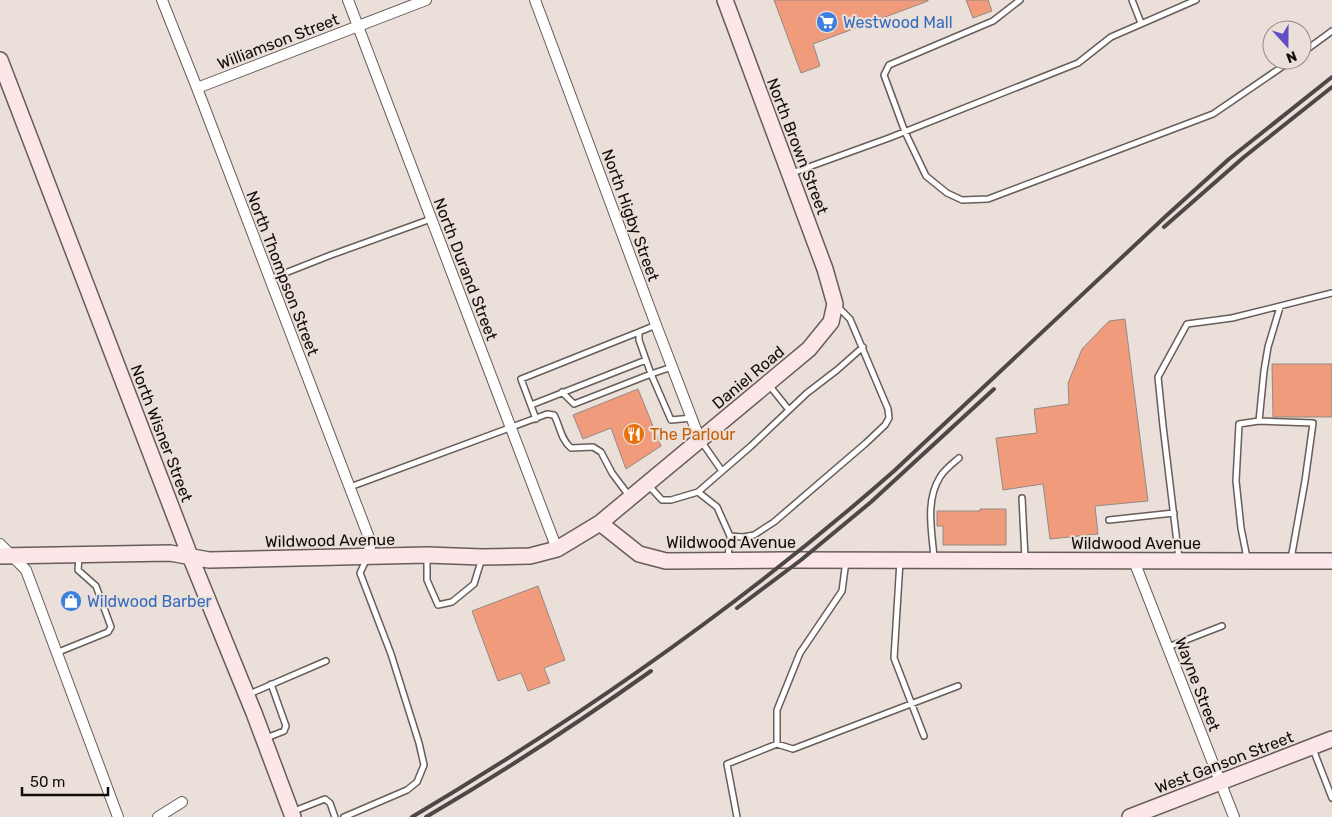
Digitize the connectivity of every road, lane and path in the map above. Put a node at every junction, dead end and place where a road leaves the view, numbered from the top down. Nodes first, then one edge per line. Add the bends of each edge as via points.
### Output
1 (162, 0) edge
2 (348, 0) edge
3 (426, 0) edge
4 (535, 0) edge
5 (725, 0) edge
6 (1020, 0) edge
7 (1132, 0) edge
8 (1196, 0) edge
9 (1141, 23) junction
10 (358, 26) junction
11 (1332, 31) edge
12 (1312, 46) edge
13 (0, 60) edge
14 (1277, 70) edge
15 (197, 88) junction
16 (905, 132) junction
17 (790, 174) junction
18 (431, 219) junction
19 (269, 279) junction
20 (1332, 293) edge
21 (835, 304) junction
22 (1280, 307) junction
23 (656, 325) junction
24 (639, 332) junction
25 (863, 347) junction
26 (646, 360) junction
27 (672, 367) junction
28 (651, 374) junction
29 (768, 384) junction
30 (562, 392) junction
31 (531, 405) junction
32 (789, 410) junction
33 (692, 418) junction
34 (536, 419) junction
35 (1259, 421) junction
36 (511, 429) junction
37 (700, 440) junction
38 (959, 458) dead end
39 (722, 471) junction
40 (647, 484) junction
41 (350, 487) junction
42 (698, 492) junction
43 (630, 497) junction
44 (1022, 498) dead end
45 (1174, 513) junction
46 (1109, 520) dead end
47 (600, 523) junction
48 (730, 536) junction
49 (0, 544) edge
50 (557, 549) junction
51 (79, 554) junction
52 (428, 555) junction
53 (6, 556) edge
54 (190, 556) junction
55 (367, 557) junction
56 (482, 557) junction
57 (727, 560) junction
58 (846, 560) junction
59 (900, 561) junction
60 (934, 561) junction
61 (1026, 561) junction
62 (1134, 561) junction
63 (1180, 561) junction
64 (1248, 561) junction
65 (1291, 561) junction
66 (1332, 561) edge
67 (1222, 626) dead end
68 (1168, 647) junction
69 (56, 654) junction
70 (326, 661) dead end
71 (271, 684) junction
72 (958, 686) dead end
73 (247, 695) junction
74 (912, 704) junction
75 (924, 736) dead end
76 (264, 739) junction
77 (1332, 739) edge
78 (777, 744) junction
79 (1312, 747) junction
80 (1220, 782) junction
81 (1330, 789) edge
82 (1332, 798) edge
83 (182, 802) dead end
84 (292, 814) edge
85 (118, 817) edge
86 (158, 817) edge
87 (335, 817) edge
88 (344, 817) edge
89 (736, 817) edge
90 (1130, 817) edge
91 (1234, 817) edge

1 - 15 street, North Thompson Street
2 - 10 street, North Durand Street
3 - 10 street, Williamson Street
4 - 23 street, North Higby Street
5 - 17 street, North Brown Street
6 - 16 lane via 994,21 889,65 884,75
7 - 9 lane
8 - 9 lane
9 - 16 lane via 1110,37 1078,63
10 - 15 street, Williamson Street
10 - 18 street, North Durand Street
11 - 12 lane
13 - 54 street, North Wisner Street
14 - 16 lane via 1213,114 988,199 962,200 947,193 926,176
15 - 19 street, North Thompson Street
16 - 17 lane
17 - 21 street, North Brown Street
18 - 19 lane
18 - 36 street, North Durand Street
19 - 41 street, North Thompson Street
20 - 22 lane
21 - 25 lane via 850,319
21 - 29 street, Daniel Road via 831,322 821,336
22 - 35 lane via 1266,355
22 - 45 lane via 1186,324 1158,377
23 - 24 lane
23 - 27 street, North Higby Street
24 - 26 lane
24 - 31 lane via 521,379
25 - 32 lane
25 - 48 lane via 888,410 889,418 885,425 774,522 754,535
26 - 28 lane
26 - 30 lane
27 - 28 lane
27 - 33 street, North Higby Street
28 - 30 lane via 574,404
28 - 33 lane via 671,420
29 - 32 lane
29 - 37 street, Daniel Road
30 - 31 lane
31 - 34 lane
32 - 39 lane
33 - 37 street, North Higby Street
34 - 36 lane
34 - 43 lane via 547,414 554,416 566,444 571,448 593,447 601,452
35 - 64 lane via 1239,424 1236,481
35 - 65 lane via 1313,423
36 - 41 lane
36 - 50 street, North Durand Street
37 - 39 lane
37 - 40 street, Daniel Road
38 - 60 lane via 940,476 933,491 930,508
39 - 42 lane
40 - 42 lane via 662,500
40 - 43 street, Daniel Road
41 - 55 street, North Thompson Street via 370,543
42 - 48 lane via 717,508
43 - 47 street, Daniel Road
44 - 61 lane
45 - 46 lane
45 - 63 lane
47 - 50 street, Wildwood Avenue
47 - 57 street, Wildwood Avenue via 639,554 666,561
48 - 57 lane
49 - 53 street
50 - 56 street, Wildwood Avenue via 530,556
51 - 53 street, Wildwood Avenue
51 - 54 street, Wildwood Avenue via 170,553
51 - 69 lane via 78,570 96,586 111,627 108,632
52 - 55 street, Wildwood Avenue
52 - 56 street, Wildwood Avenue
52 - 56 lane via 427,580 438,605 452,602 474,584
53 - 69 street via 26,570
54 - 55 street, Wildwood Avenue via 210,560
54 - 73 street, North Wisner Street
55 - 88 lane via 360,573 391,654 424,765 417,782 407,790
57 - 58 street, Wildwood Avenue
58 - 59 street, Wildwood Avenue
58 - 78 lane via 842,591 800,653 777,710
59 - 60 street, Wildwood Avenue
59 - 74 lane via 894,658
60 - 61 street, Wildwood Avenue
61 - 62 street, Wildwood Avenue
62 - 63 street, Wildwood Avenue
62 - 68 street, Wayne Street
63 - 64 street, Wildwood Avenue
64 - 65 street, Wildwood Avenue
65 - 66 street, Wildwood Avenue
67 - 68 lane
68 - 80 street, Wayne Street
69 - 85 street
70 - 71 lane
71 - 73 lane
71 - 76 lane via 286,726 284,731
72 - 74 lane
73 - 76 street, North Wisner Street
74 - 75 lane
74 - 78 lane via 793,749
76 - 84 street, North Wisner Street
77 - 79 street, West Ganson Street
78 - 89 lane via 727,764
79 - 80 street, West Ganson Street
79 - 81 lane
80 - 90 street, West Ganson Street
80 - 91 street, Wayne Street
81 - 82 lane
83 - 86 street
84 - 87 lane via 325,799

